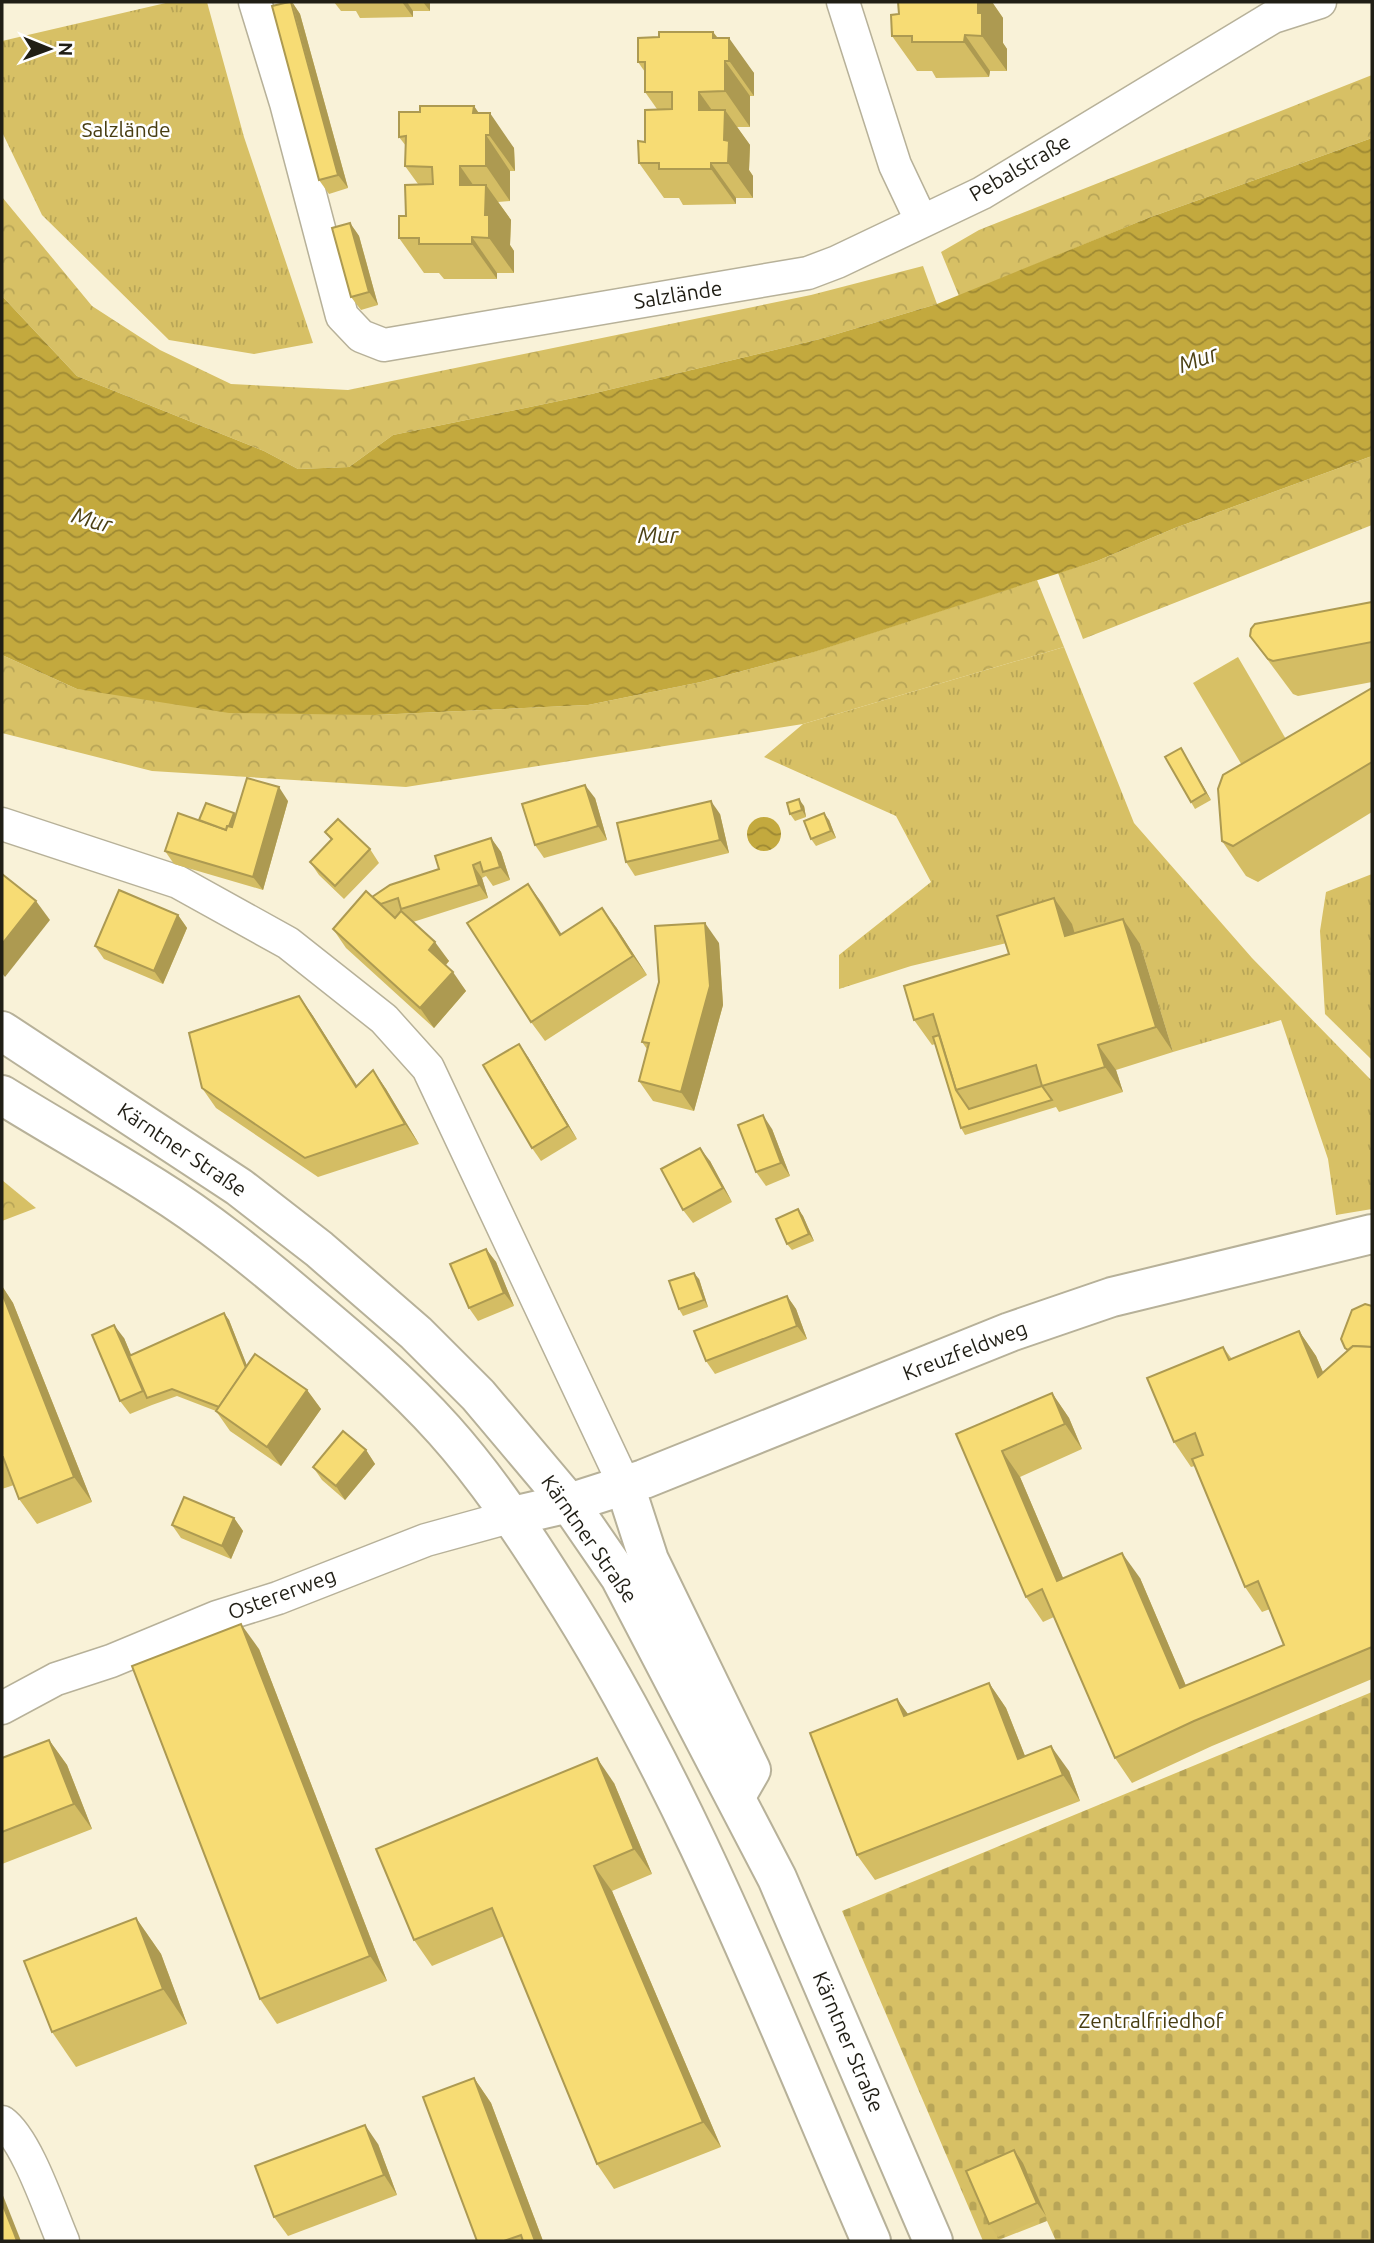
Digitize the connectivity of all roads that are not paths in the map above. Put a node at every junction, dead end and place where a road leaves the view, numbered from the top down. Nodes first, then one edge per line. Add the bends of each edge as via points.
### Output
1 (256, 2) edge
2 (843, 2) edge
3 (1321, 2) edge
4 (921, 220) junction
5 (2, 824) edge
6 (2, 1031) edge
7 (2, 1095) edge
8 (1372, 1234) edge
9 (625, 1486) junction
10 (569, 1503) junction
11 (513, 1516) junction
12 (2, 1707) edge
13 (736, 1796) junction
14 (2, 2122) edge
15 (63, 2241) edge
16 (871, 2241) edge
17 (933, 2241) edge

1 - 4 street, Salzlände via 342,316 361,335 384,345 808,273
2 - 4 street via 895,165
3 - 4 street, Pebalstraße via 1273,17 982,193
5 - 9 street via 178,882 288,943 384,1019 428,1068
6 - 10 main road, Kärntner Straße via 239,1187 319,1249 469,1386
7 - 11 main road via 155,1187 257,1261 378,1364 434,1420
8 - 9 main road, Kreuzfeldweg via 1112,1297 1010,1332
9 - 10 main road, Kreuzfeldweg
9 - 13 main road via 649,1560 751,1770
10 - 11 main road, Ostererweg
10 - 13 main road, Kärntner Straße via 620,1577
11 - 12 street, Ostererweg via 426,1540 278,1598 216,1617 56,1679
11 - 16 main road via 622,1692 669,1785
13 - 17 main road, Kärntner Straße via 777,1878
14 - 15 street via 20,2143

